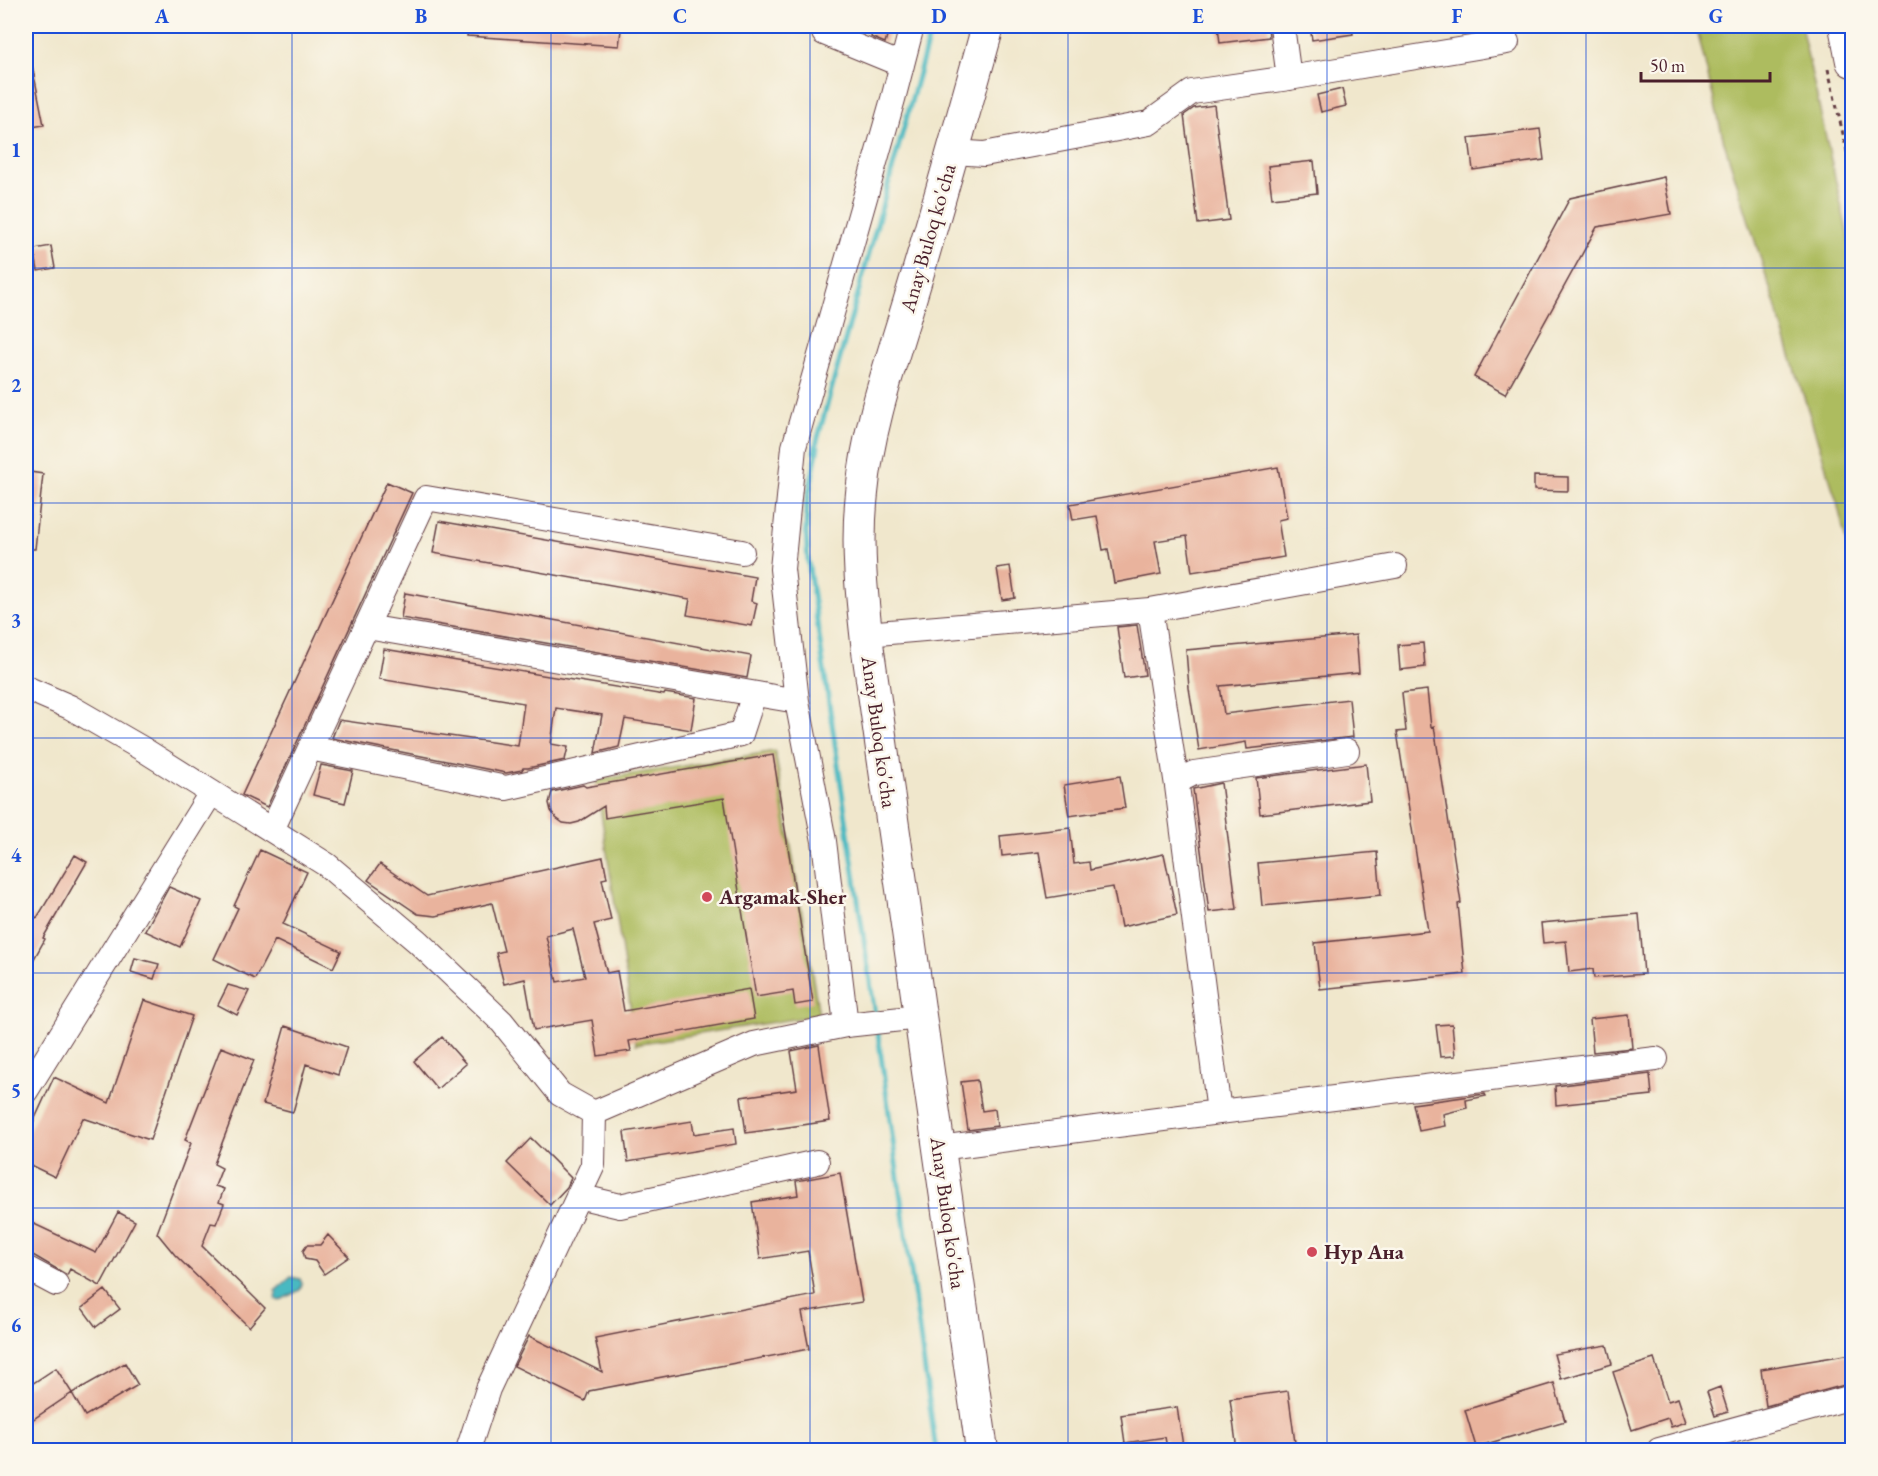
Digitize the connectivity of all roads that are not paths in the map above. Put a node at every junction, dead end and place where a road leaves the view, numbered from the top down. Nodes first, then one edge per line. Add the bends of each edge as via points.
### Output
1 (825, 26) edge
2 (912, 26) edge
3 (988, 26) edge
4 (1282, 26) edge
5 (1845, 26) edge
6 (1507, 42) dead end
7 (1840, 64) edge
8 (902, 65) junction
9 (1289, 78) junction
10 (953, 152) junction
11 (742, 552) dead end
12 (1395, 566) dead end
13 (1150, 610) junction
14 (367, 627) junction
15 (866, 634) junction
16 (26, 687) edge
17 (754, 694) junction
18 (797, 701) junction
19 (310, 748) junction
20 (1347, 750) dead end
21 (1177, 786) junction
22 (211, 793) junction
23 (272, 830) junction
24 (907, 1019) junction
25 (856, 1024) junction
26 (1656, 1059) dead end
27 (26, 1091) edge
28 (1219, 1112) junction
29 (594, 1113) junction
30 (939, 1148) junction
31 (817, 1162) dead end
32 (578, 1196) junction
33 (26, 1268) edge
34 (56, 1284) dead end
35 (1852, 1396) edge
36 (468, 1450) edge
37 (982, 1450) edge
38 (1659, 1450) edge

1 - 8 street via 824,33
2 - 8 street
3 - 10 main road, Anay Buloq ko'cha
4 - 9 street
5 - 7 main road
6 - 9 street
8 - 18 street via 794,447 782,569
9 - 10 street via 1192,92 1149,123 984,154
10 - 15 main road, Anay Buloq ko'cha via 879,404 868,458 859,534 859,578
11 - 14 street via 426,498
12 - 13 street
13 - 15 street
13 - 21 street
14 - 17 street
14 - 19 street
15 - 24 main road, Anay Buloq ko'cha
16 - 22 street via 70,706
17 - 18 street
17 - 19 street via 741,734 506,788
18 - 25 street
19 - 23 street
20 - 21 street via 1194,773
21 - 28 street
22 - 23 street
22 - 27 street
23 - 29 street via 327,864 417,940 502,1022 560,1094
24 - 25 street
24 - 30 main road, Anay Buloq ko'cha
25 - 29 street via 754,1044
26 - 28 street
28 - 30 street
29 - 32 street via 593,1165
30 - 37 main road, Anay Buloq ko'cha
31 - 32 street via 620,1206
32 - 36 street via 488,1389
33 - 34 street
35 - 38 street

